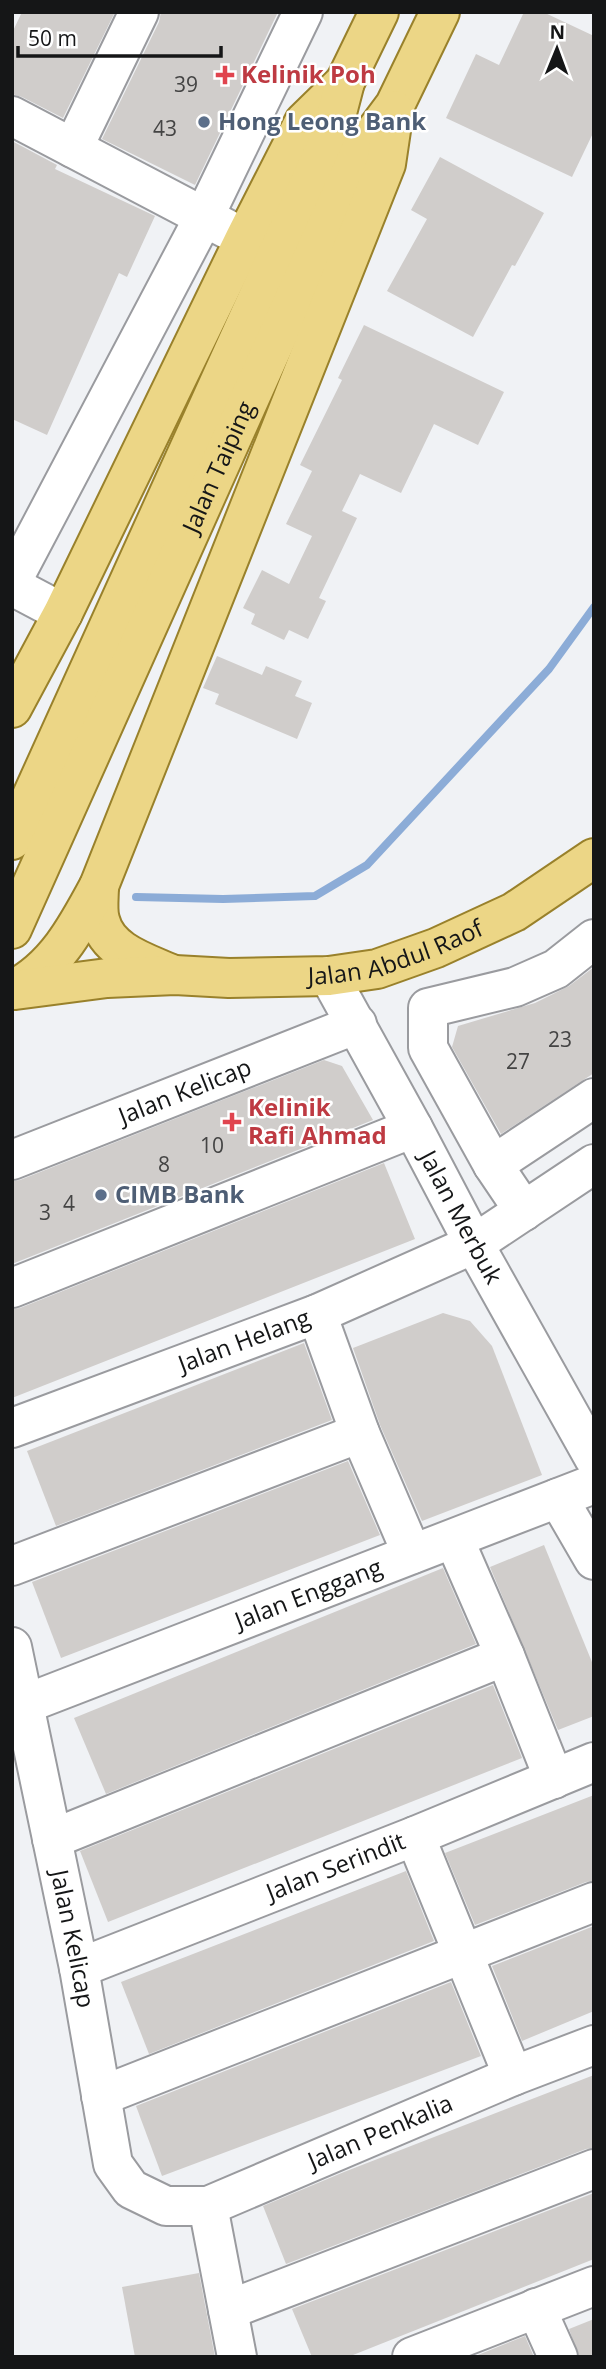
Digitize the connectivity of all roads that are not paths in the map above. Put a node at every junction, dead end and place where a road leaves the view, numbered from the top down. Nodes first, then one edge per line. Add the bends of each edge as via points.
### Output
1 (139, 12) edge
2 (303, 12) edge
3 (379, 12) edge
4 (440, 12) edge
5 (345, 82) junction
6 (395, 105) junction
7 (12, 116) edge
8 (73, 148) junction
9 (204, 217) junction
10 (245, 238) junction
11 (220, 423) junction
12 (12, 583) edge
13 (63, 613) junction
14 (12, 708) edge
15 (12, 840) edge
16 (594, 858) edge
17 (99, 886) junction
18 (12, 929) edge
19 (594, 939) edge
20 (174, 975) junction
21 (329, 976) junction
22 (13, 991) edge
23 (357, 1024) junction
24 (594, 1098) edge
25 (413, 1128) junction
26 (12, 1160) edge
27 (594, 1164) edge
28 (493, 1165) junction
29 (524, 1211) junction
30 (474, 1244) junction
31 (12, 1287) edge
32 (317, 1314) junction
33 (12, 1428) edge
34 (360, 1433) junction
35 (594, 1458) edge
36 (594, 1483) edge
37 (558, 1499) junction
38 (454, 1539) junction
39 (412, 1554) junction
40 (594, 1560) edge
41 (12, 1566) edge
42 (12, 1647) edge
43 (505, 1656) junction
44 (25, 1704) junction
45 (594, 1762) edge
46 (554, 1779) junction
47 (415, 1836) junction
48 (52, 1839) junction
49 (594, 1902) edge
50 (463, 1954) junction
51 (79, 1968) junction
52 (594, 2045) edge
53 (513, 2076) junction
54 (101, 2096) junction
55 (594, 2169) edge
56 (166, 2206) joint
57 (208, 2206) junction
58 (594, 2286) edge
59 (536, 2308) junction
60 (228, 2310) junction
61 (237, 2357) edge
62 (412, 2357) edge
63 (558, 2357) edge

1 - 8 street
2 - 9 street
3 - 5 main road, Jalan Taiping
4 - 6 main road, Jalan Taiping
5 - 10 main road via 304,122
5 - 11 main road, Jalan Taiping via 331,136
6 - 11 main road, Jalan Taiping via 360,152
6 - 17 main road via 386,164
7 - 8 street
8 - 9 street
9 - 10 street
9 - 12 street
10 - 13 main road
11 - 15 main road, Jalan Taiping
11 - 18 main road, Jalan Taiping
12 - 13 street
13 - 14 main road
16 - 21 main road, Jalan Abdul Raof via 514,912 436,948 377,969
17 - 20 main road via 100,922 114,944
17 - 22 main road via 62,950
19 - 28 street via 556,969 515,987 428,1008 428,1048
20 - 21 main road, Jalan Abdul Raof
20 - 22 main road via 107,978
21 - 23 street, Jalan Merbuk
23 - 25 street, Jalan Merbuk
23 - 26 street, Jalan Kelicap
24 - 28 street
25 - 30 street, Jalan Merbuk
25 - 31 street
27 - 29 street, Jalan Helang
28 - 29 street
29 - 30 street, Jalan Helang
30 - 32 street, Jalan Helang
30 - 35 street, Jalan Merbuk
32 - 33 street, Jalan Helang
32 - 34 street
34 - 39 street
34 - 41 street
36 - 37 street, Jalan Enggang
37 - 38 street, Jalan Enggang
37 - 40 street
38 - 39 street, Jalan Enggang
38 - 43 street
39 - 44 street, Jalan Enggang
42 - 44 street, Jalan Kelicap
43 - 46 street
43 - 48 street
44 - 48 street, Jalan Kelicap
45 - 46 street, Jalan Serindit
46 - 47 street, Jalan Serindit
47 - 50 street
47 - 51 street, Jalan Serindit
48 - 51 street, Jalan Kelicap
49 - 50 street
50 - 53 street
50 - 54 street
51 - 54 street, Jalan Kelicap
52 - 53 street, Jalan Penkalia
53 - 57 street, Jalan Penkalia
54 - 56 street, Jalan Kelicap via 113,2164 131,2189
55 - 60 street
56 - 57 street, Jalan Penkalia
57 - 60 street
58 - 59 street
59 - 62 street
59 - 63 street
60 - 61 street

